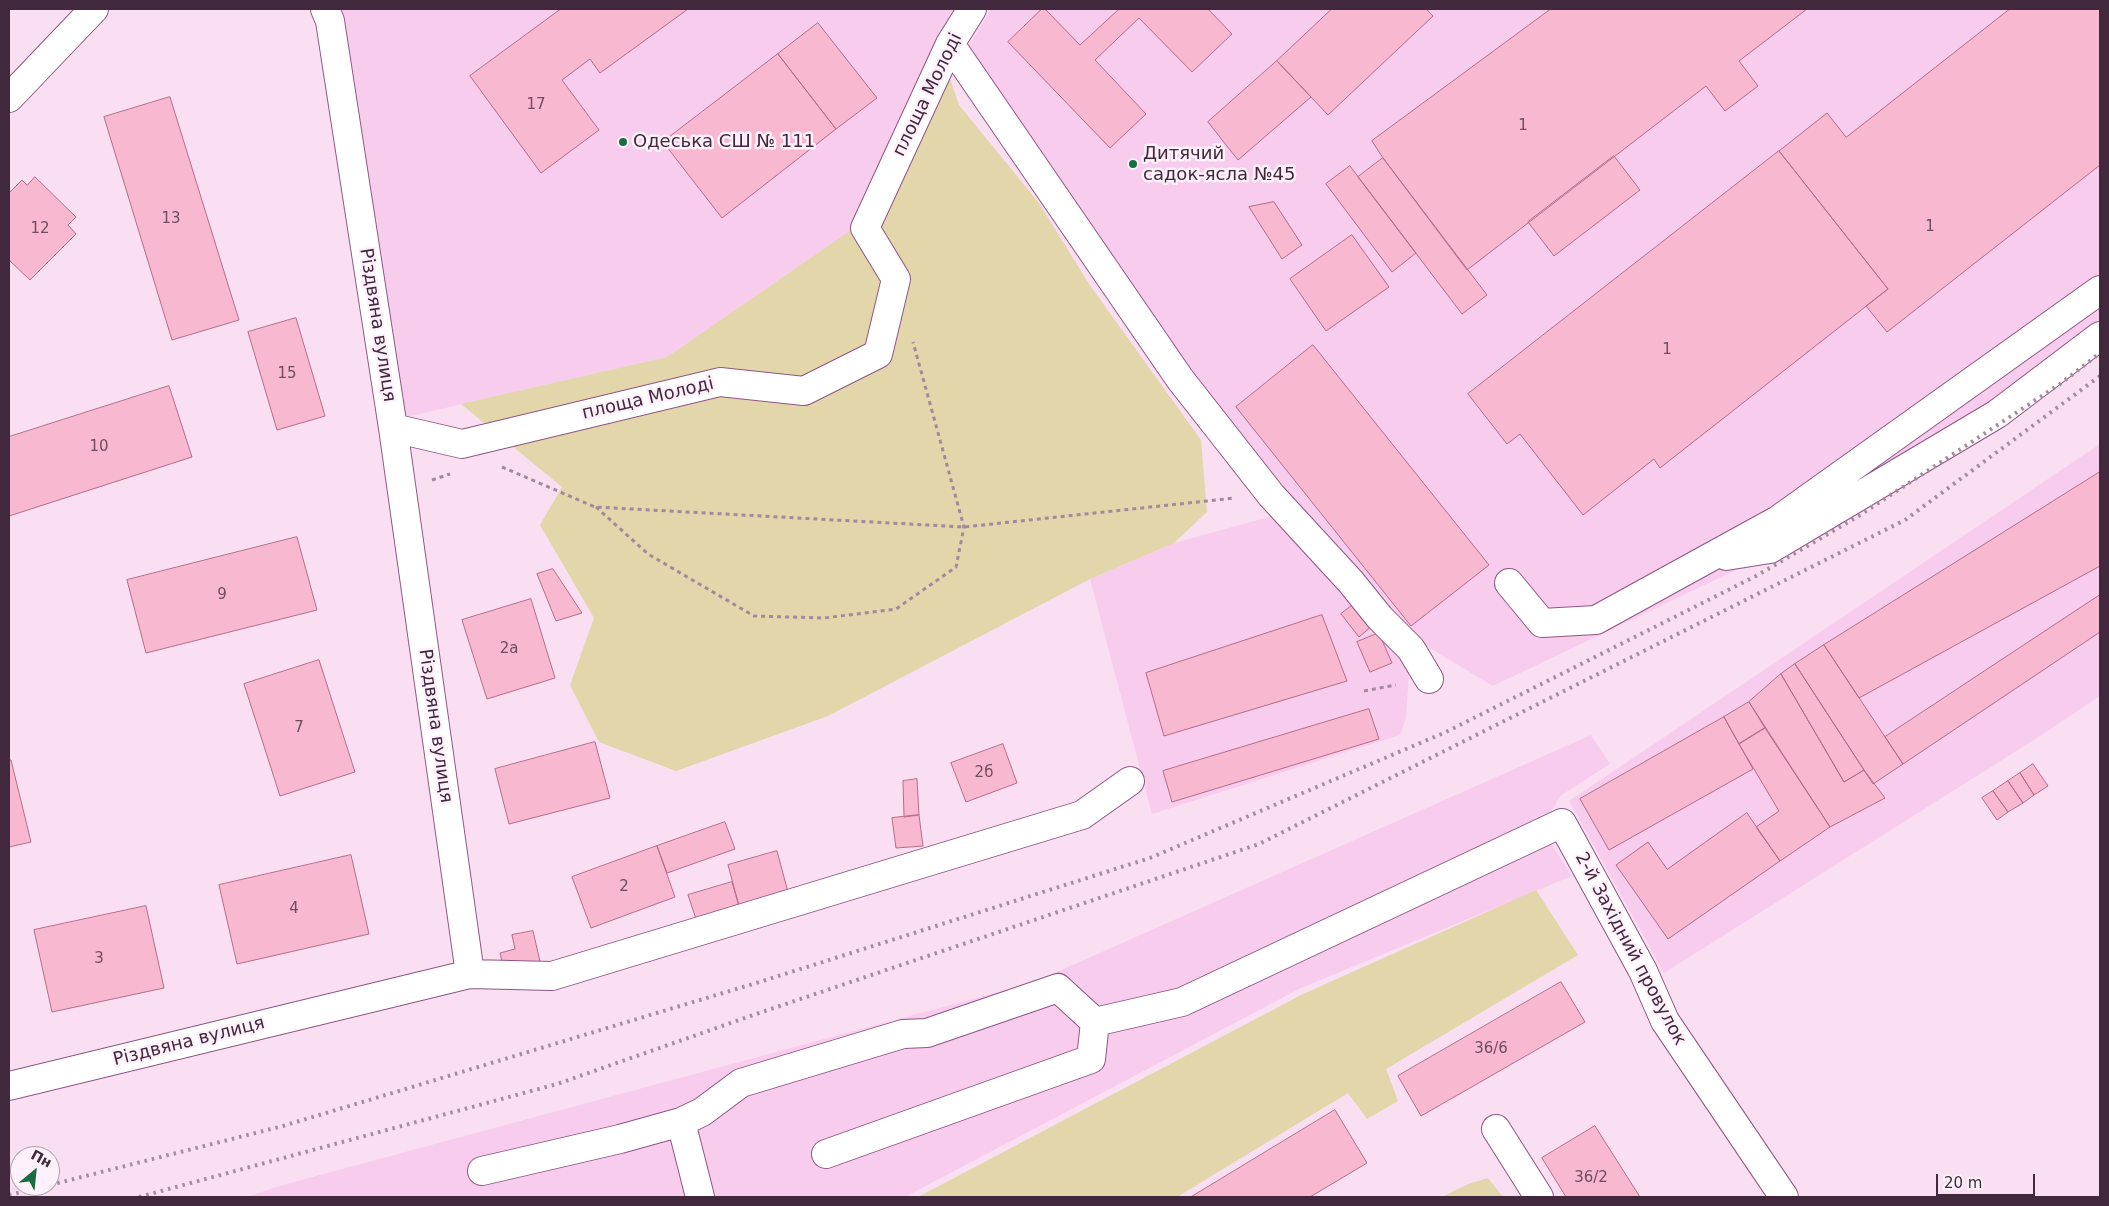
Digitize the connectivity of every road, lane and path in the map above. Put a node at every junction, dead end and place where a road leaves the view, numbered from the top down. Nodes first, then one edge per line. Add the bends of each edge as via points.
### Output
1 (94, 9) edge
2 (325, 9) edge
3 (972, 9) edge
4 (950, 44) junction
5 (9, 98) edge
6 (2100, 290) edge
7 (912, 336) dead end
8 (2100, 336) edge
9 (393, 428) junction
10 (495, 464) dead end
11 (458, 470) dead end
12 (402, 492) junction
13 (1271, 494) junction
14 (595, 506) junction
15 (964, 527) junction
16 (1707, 559) junction
17 (1509, 583) dead end
18 (1429, 679) dead end
19 (1130, 781) dead end
20 (470, 974) junction
21 (1096, 1022) junction
22 (9, 1086) edge
23 (681, 1122) junction
24 (1496, 1129) dead end
25 (826, 1154) dead end
26 (482, 1171) dead end
27 (700, 1197) edge
28 (1539, 1197) edge
29 (1784, 1197) edge

1 - 5 street
2 - 9 street, Різдвяна вулиця via 330,21
3 - 4 street, площа Молоді
4 - 9 street, площа Молоді via 865,228 896,278 878,354 804,391 720,382 462,444
4 - 13 street via 1180,379
6 - 16 street via 1778,520
7 - 15 path
8 - 16 street via 1997,414 1770,549
9 - 12 street, Різдвяна вулиця
10 - 14 path
11 - 12 path
12 - 20 street, Різдвяна вулиця
13 - 15 path
13 - 18 street via 1411,649
14 - 15 path
14 - 15 path via 648,554 754,616 824,618 896,609 956,567
16 - 17 street via 1596,620 1542,623
19 - 20 street via 1082,815 552,976
20 - 22 street, Різдвяна вулиця
21 - 23 street via 1058,988 927,1033 903,1034 741,1082 702,1112
21 - 25 street via 1091,1059
21 - 29 street, 2-й Західний провулок via 1182,1002 1562,824 1643,971 1665,1021
23 - 26 street
23 - 27 street
24 - 28 street

